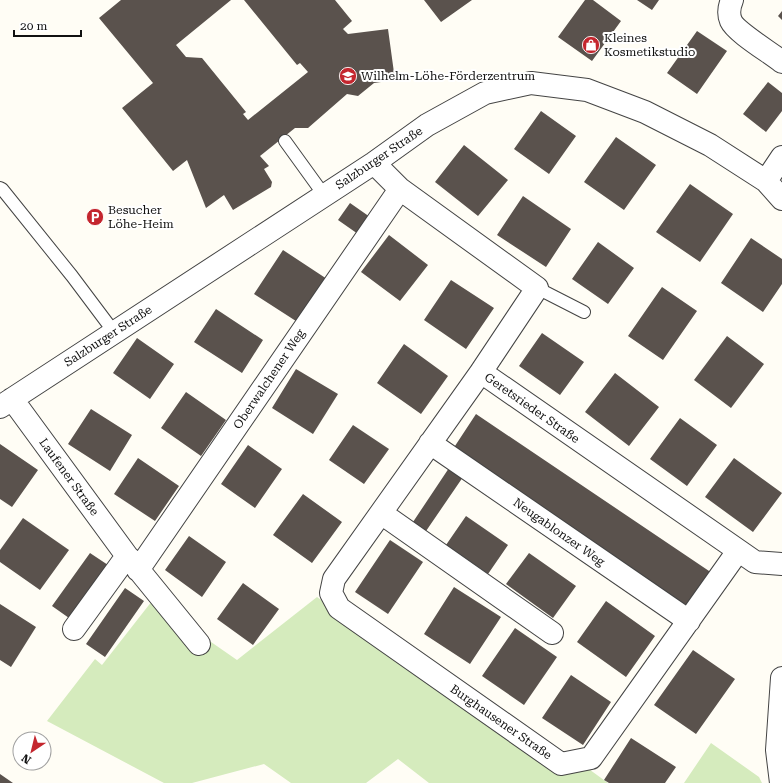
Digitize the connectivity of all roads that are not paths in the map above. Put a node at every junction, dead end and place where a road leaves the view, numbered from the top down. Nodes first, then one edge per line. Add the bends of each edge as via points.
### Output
1 (732, 0) edge
2 (782, 62) edge
3 (285, 141) dead end
4 (782, 157) edge
5 (374, 163) junction
6 (766, 181) junction
7 (0, 188) edge
8 (400, 189) junction
9 (324, 195) junction
10 (782, 199) edge
11 (537, 288) junction
12 (584, 312) dead end
13 (114, 332) junction
14 (481, 372) junction
15 (6, 403) edge
16 (430, 443) junction
17 (381, 513) junction
18 (738, 551) junction
19 (133, 563) junction
20 (782, 564) edge
21 (689, 621) junction
22 (74, 629) dead end
23 (552, 633) dead end
24 (199, 644) dead end
25 (782, 678) edge
26 (781, 783) edge

1 - 2 street via 730,15 738,30
3 - 9 lane
4 - 6 street
5 - 6 street, Salzburger Straße via 427,125 485,93 530,83 588,90 645,112 710,145
5 - 8 street
5 - 9 street, Salzburger Straße
6 - 10 street, Salzburger Straße
7 - 13 lane
8 - 11 street
8 - 19 street, Oberwalchener Weg
9 - 13 street, Salzburger Straße
11 - 12 lane
11 - 14 street, Geretsrieder Straße
13 - 15 street, Salzburger Straße
14 - 16 street, Burghausener Straße
14 - 18 street, Geretsrieder Straße
15 - 19 street, Laufener Straße
16 - 17 street, Burghausener Straße
16 - 21 street, Neugablonzer Weg
17 - 21 street, Burghausener Straße via 334,579 331,593 339,608 561,764 591,758
17 - 23 street
18 - 20 street, Geretsrieder Straße via 755,562
18 - 21 street, Burghausener Straße
19 - 22 street
19 - 24 street, Laufener Straße
25 - 26 street via 777,750

